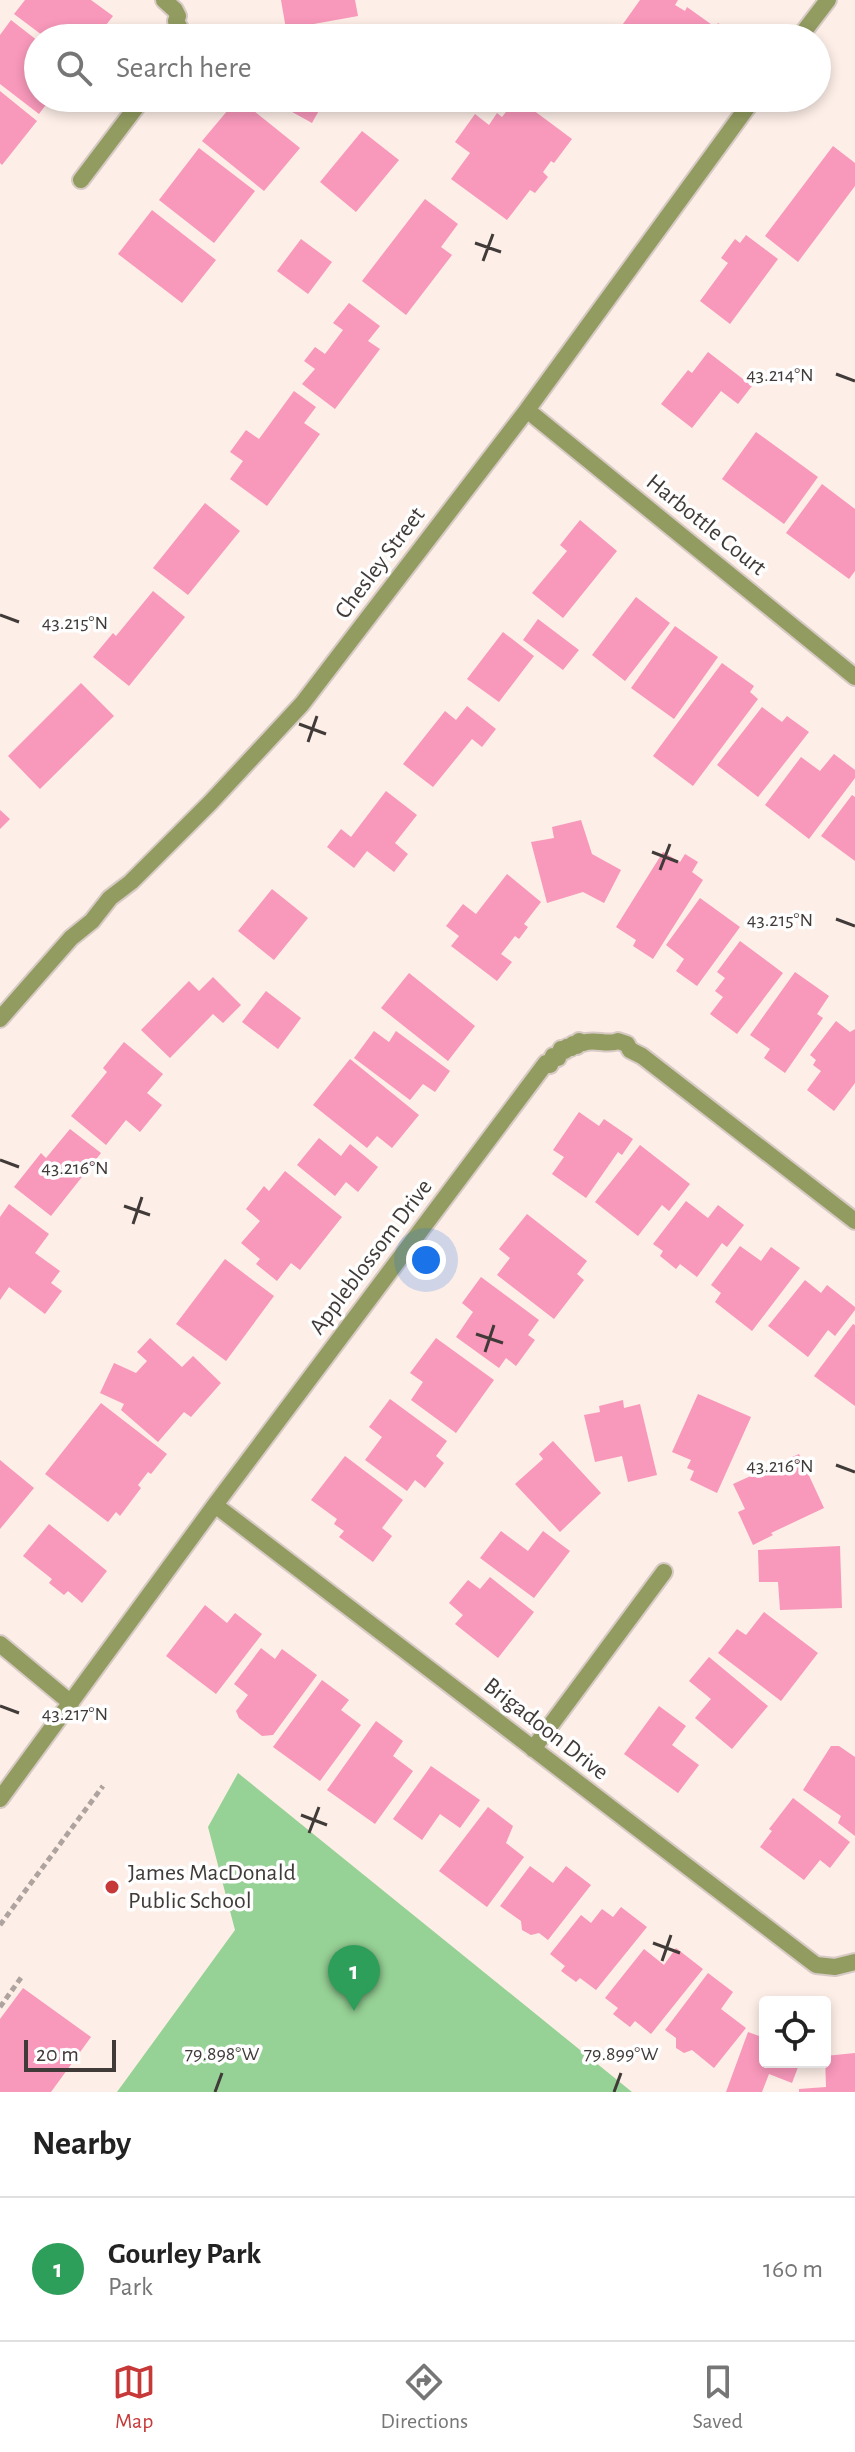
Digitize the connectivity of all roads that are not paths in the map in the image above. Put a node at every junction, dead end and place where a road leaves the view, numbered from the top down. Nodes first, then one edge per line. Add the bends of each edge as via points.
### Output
1 (164, 0) edge
2 (828, 0) edge
3 (178, 24) edge
4 (810, 24) edge
5 (132, 112) edge
6 (744, 112) edge
7 (81, 180) dead end
8 (527, 410) junction
9 (855, 677) edge
10 (0, 1019) edge
11 (855, 1221) edge
12 (215, 1505) junction
13 (664, 1572) dead end
14 (0, 1644) edge
15 (71, 1703) junction
16 (533, 1749) junction
17 (0, 1799) edge
18 (855, 1962) edge

1 - 3 street via 175,10
2 - 4 street
5 - 7 street
6 - 8 street, Chesley Street
8 - 9 street, Harbottle Court
8 - 10 street, Chesley Street via 302,704 71,938
11 - 12 street, Appleblossom Drive via 627,1044 579,1041 546,1063
12 - 15 street, Appleblossom Drive
12 - 16 street, Brigadoon Drive
13 - 16 street
14 - 15 street
15 - 17 street, Appleblossom Drive
16 - 18 street, Brigadoon Drive via 816,1965

